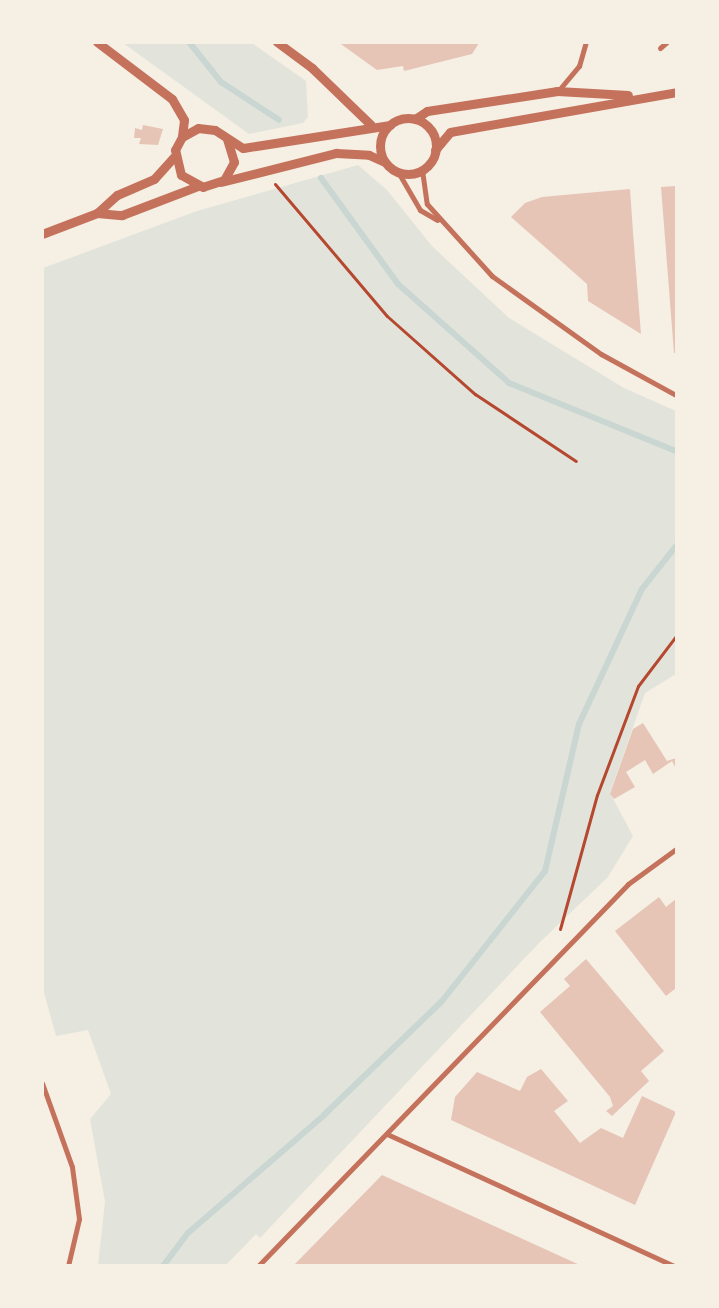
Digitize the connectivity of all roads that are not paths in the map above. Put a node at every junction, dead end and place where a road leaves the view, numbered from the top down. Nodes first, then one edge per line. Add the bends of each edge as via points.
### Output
1 (98, 42) edge
2 (277, 42) edge
3 (586, 42) edge
4 (667, 42) edge
5 (660, 48) dead end
6 (557, 92) junction
7 (676, 92) edge
8 (646, 96) junction
9 (415, 119) junction
10 (390, 125) junction
11 (371, 126) junction
12 (182, 137) junction
13 (227, 138) junction
14 (435, 150) junction
15 (175, 156) junction
16 (385, 162) junction
17 (422, 170) junction
18 (398, 172) junction
19 (221, 182) junction
20 (198, 186) junction
21 (97, 213) junction
22 (439, 222) junction
23 (42, 234) edge
24 (676, 395) edge
25 (676, 849) edge
26 (42, 1083) edge
27 (387, 1134) junction
28 (68, 1266) edge
29 (258, 1266) edge
30 (674, 1266) edge

1 - 12 street via 172,99 184,120
2 - 11 street via 325,80
3 - 6 street via 579,66
4 - 5 street
6 - 8 street
6 - 9 street via 427,111
7 - 8 street
8 - 14 street via 450,132
9 - 10 street
9 - 14 street via 431,131
10 - 11 street
10 - 16 street via 380,142
11 - 13 street via 243,148
12 - 13 street via 203,127
12 - 15 street
13 - 19 street via 234,162
14 - 17 street
15 - 20 street via 181,176
15 - 21 street via 165,171 117,195
16 - 18 street
16 - 19 street via 369,155 336,153
17 - 18 street
17 - 22 street via 427,204
18 - 22 street via 420,210
19 - 20 street
20 - 21 street via 122,214
21 - 23 street
22 - 24 street via 492,276 543,316
25 - 27 street via 628,884
26 - 28 street via 72,1167 79,1219
27 - 29 street
27 - 30 street

